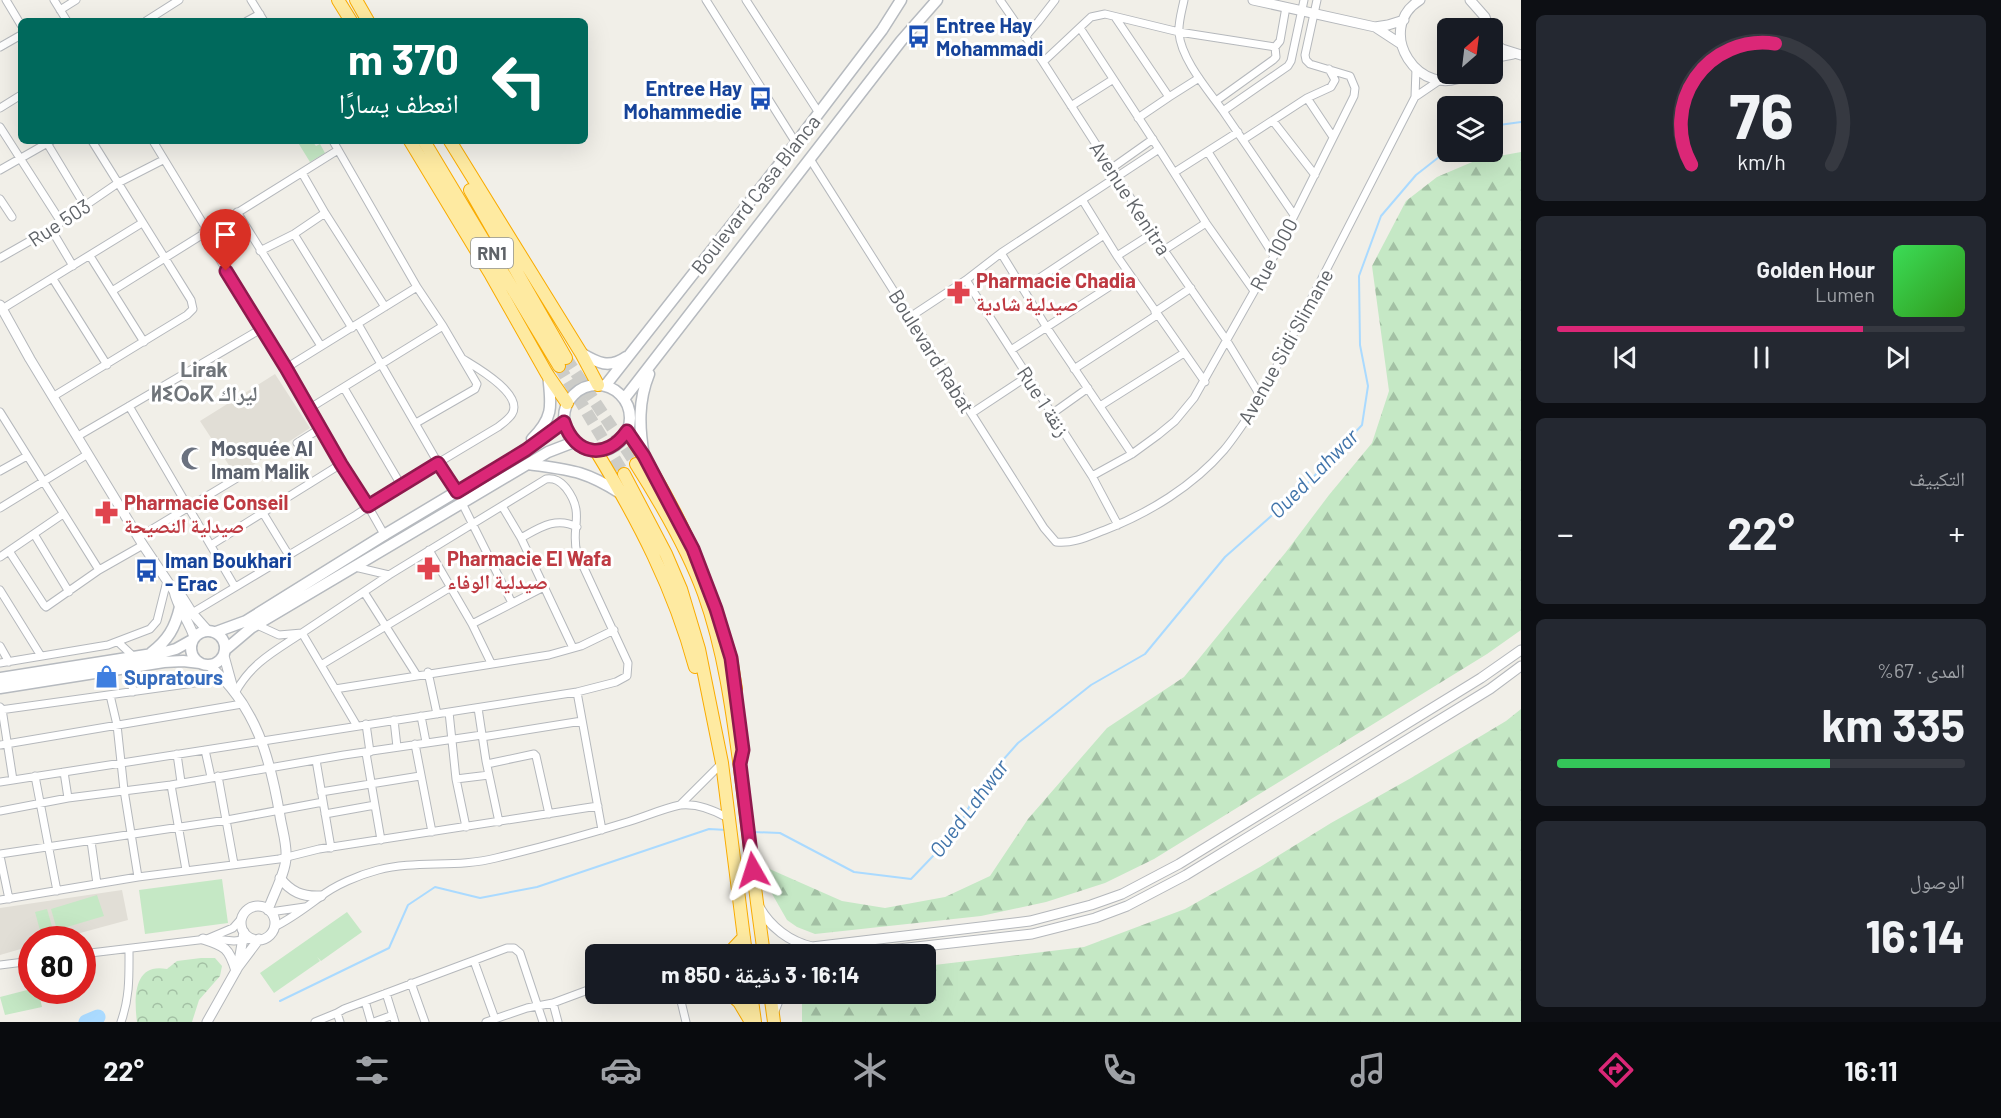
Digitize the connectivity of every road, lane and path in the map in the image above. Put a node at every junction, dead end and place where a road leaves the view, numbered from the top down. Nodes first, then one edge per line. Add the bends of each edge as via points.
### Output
1 (6, 0) edge
2 (54, 0) edge
3 (76, 0) edge
4 (179, 0) edge
5 (251, 0) edge
6 (338, 0) edge
7 (356, 0) edge
8 (706, 0) edge
9 (746, 0) edge
10 (901, 0) edge
11 (937, 0) edge
12 (1000, 0) edge
13 (1055, 0) edge
14 (1184, 0) edge
15 (1253, 0) edge
16 (1317, 0) edge
17 (1420, 0) edge
18 (1470, 0) edge
19 (1296, 5) edge
20 (60, 10) junction
21 (260, 14) junction
22 (1315, 14) junction
23 (1115, 17) junction
24 (65, 18) edge
25 (151, 18) edge
26 (253, 18) edge
27 (262, 18) edge
28 (349, 18) edge
29 (366, 18) edge
30 (1485, 18) edge
31 (18, 20) edge
32 (1404, 20) junction
33 (1375, 27) junction
34 (1080, 28) junction
35 (1179, 32) junction
36 (18, 37) edge
37 (1025, 37) junction
38 (1401, 44) junction
39 (0, 47) edge
40 (1275, 47) junction
41 (1503, 47) edge
42 (1517, 54) edge
43 (1043, 62) junction
44 (1329, 69) junction
45 (1416, 69) junction
46 (1199, 78) junction
47 (1437, 79) edge
48 (1112, 80) junction
49 (1437, 82) edge
50 (1415, 96) junction
51 (18, 97) edge
52 (1169, 97) junction
53 (0, 98) edge
54 (1306, 98) junction
55 (1216, 101) junction
56 (1071, 106) junction
57 (2, 107) edge
58 (1223, 111) junction
59 (819, 112) junction
60 (1138, 118) junction
61 (1273, 121) junction
62 (0, 127) edge
63 (1238, 132) junction
64 (1333, 137) junction
65 (1153, 140) junction
66 (1244, 140) junction
67 (796, 143) junction
68 (45, 144) edge
69 (50, 144) edge
70 (94, 144) edge
71 (155, 144) edge
72 (335, 144) edge
73 (412, 144) edge
74 (426, 144) edge
75 (443, 144) edge
76 (452, 144) edge
77 (1159, 149) junction
78 (338, 150) junction
79 (1208, 152) junction
80 (20, 158) junction
81 (810, 159) junction
82 (163, 160) junction
83 (1112, 168) junction
84 (0, 170) edge
85 (1175, 172) junction
86 (302, 173) junction
87 (1315, 175) junction
88 (1118, 177) junction
89 (118, 183) junction
90 (0, 199) edge
91 (1083, 201) junction
92 (85, 206) junction
93 (237, 212) junction
94 (326, 213) junction
95 (1294, 215) junction
96 (12, 217) dead end
97 (61, 222) junction
98 (142, 223) junction
99 (1206, 223) junction
100 (51, 228) junction
101 (205, 231) junction
102 (1153, 233) junction
103 (294, 234) junction
104 (1104, 235) junction
105 (260, 250) junction
106 (1164, 250) junction
107 (1001, 253) junction
108 (90, 256) junction
109 (1117, 256) junction
110 (1274, 256) junction
111 (163, 257) junction
112 (0, 258) edge
113 (73, 266) junction
114 (1129, 274) junction
115 (52, 279) junction
116 (966, 280) junction
117 (417, 287) junction
118 (1191, 288) junction
119 (1023, 289) junction
120 (112, 291) junction
121 (1254, 291) junction
122 (385, 307) junction
123 (2, 312) edge
124 (1156, 313) junction
125 (910, 317) junction
126 (355, 326) junction
127 (443, 326) junction
128 (1047, 328) junction
129 (261, 329) junction
130 (1227, 341) junction
131 (144, 342) junction
132 (321, 346) junction
133 (1011, 350) junction
134 (581, 353) junction
135 (1184, 353) junction
136 (629, 355) junction
137 (462, 359) junction
138 (653, 363) junction
139 (381, 364) junction
140 (106, 365) junction
141 (286, 368) junction
142 (1074, 369) junction
143 (548, 374) junction
144 (1028, 376) junction
145 (1205, 382) junction
146 (602, 386) junction
147 (344, 388) junction
148 (1088, 388) junction
149 (54, 396) junction
150 (1261, 397) junction
151 (624, 399) junction
152 (567, 403) junction
153 (129, 406) junction
154 (1100, 406) junction
155 (310, 408) junction
156 (0, 412) edge
157 (972, 413) junction
158 (1053, 413) junction
159 (564, 422) junction
160 (416, 423) junction
161 (321, 428) junction
162 (627, 431) junction
163 (78, 436) junction
164 (574, 442) junction
165 (297, 443) dead end
166 (526, 450) junction
167 (596, 451) junction
168 (88, 454) junction
169 (1132, 454) junction
170 (27, 456) junction
171 (640, 460) junction
172 (438, 463) junction
173 (341, 464) junction
174 (528, 464) junction
175 (0, 471) edge
176 (624, 474) tunnel mouth
177 (242, 475) dead end
178 (1092, 476) junction
179 (44, 482) junction
180 (401, 485) junction
181 (457, 492) junction
182 (622, 494) junction
183 (462, 503) junction
184 (368, 506) junction
185 (501, 506) junction
186 (0, 508) edge
187 (187, 508) junction
188 (263, 513) junction
189 (63, 514) junction
190 (473, 523) junction
191 (1118, 525) junction
192 (577, 527) junction
193 (34, 534) junction
194 (384, 535) junction
195 (521, 538) junction
196 (141, 541) junction
197 (1056, 542) joint
198 (211, 545) junction
199 (390, 545) junction
200 (429, 550) junction
201 (9, 551) junction
202 (288, 554) junction
203 (0, 557) edge
204 (355, 567) junction
205 (99, 570) junction
206 (389, 575) junction
207 (167, 581) junction
208 (235, 587) junction
209 (451, 587) junction
210 (543, 587) junction
211 (0, 590) edge
212 (69, 591) junction
213 (174, 591) junction
214 (364, 592) junction
215 (512, 603) junction
216 (180, 607) junction
217 (192, 613) junction
218 (472, 624) junction
219 (257, 625) junction
220 (386, 626) junction
221 (614, 630) junction
222 (211, 631) junction
223 (302, 633) junction
224 (193, 638) junction
225 (118, 642) junction
226 (0, 646) edge
227 (573, 648) junction
228 (1521, 650) edge
229 (224, 653) junction
230 (149, 655) junction
231 (41, 656) junction
232 (9, 662) junction
233 (131, 662) junction
234 (0, 663) edge
235 (491, 663) junction
236 (204, 664) junction
237 (321, 665) junction
238 (1521, 666) edge
239 (428, 672) junction
240 (416, 674) junction
241 (0, 678) edge
242 (223, 679) junction
243 (0, 688) edge
244 (335, 688) junction
245 (133, 692) junction
246 (577, 692) junction
247 (235, 693) junction
248 (111, 695) junction
249 (242, 704) junction
250 (478, 708) junction
251 (1, 709) edge
252 (449, 712) junction
253 (437, 714) junction
254 (421, 716) junction
255 (394, 720) junction
256 (582, 721) junction
257 (366, 724) junction
258 (117, 725) junction
259 (357, 726) junction
260 (482, 736) junction
261 (453, 739) junction
262 (263, 741) junction
263 (426, 742) junction
264 (4, 744) edge
265 (415, 744) junction
266 (397, 747) junction
267 (205, 750) junction
268 (368, 752) junction
269 (177, 754) junction
270 (316, 760) junction
271 (122, 763) junction
272 (722, 763) junction
273 (487, 764) junction
274 (271, 767) junction
275 (64, 772) junction
276 (489, 775) junction
277 (35, 776) junction
278 (420, 776) junction
279 (215, 777) junction
280 (456, 779) junction
281 (13, 780) junction
282 (0, 782) edge
283 (181, 782) junction
284 (171, 784) junction
285 (371, 784) junction
286 (124, 790) junction
287 (321, 792) junction
288 (68, 798) junction
289 (322, 802) junction
290 (41, 804) junction
291 (375, 805) junction
292 (680, 805) junction
293 (598, 806) junction
294 (279, 809) junction
295 (0, 811) edge
296 (325, 814) junction
297 (549, 814) junction
298 (227, 820) junction
299 (499, 822) junction
300 (729, 822) junction
301 (179, 827) junction
302 (466, 827) junction
303 (602, 830) junction
304 (432, 832) junction
305 (132, 835) junction
306 (381, 840) junction
307 (91, 842) junction
308 (50, 848) junction
309 (330, 848) junction
310 (0, 855) edge
311 (286, 857) junction
312 (234, 864) junction
313 (186, 870) junction
314 (138, 877) junction
315 (280, 879) junction
316 (97, 884) junction
317 (57, 891) junction
318 (321, 896) junction
319 (9, 899) junction
320 (0, 900) edge
321 (757, 903) junction
322 (310, 905) junction
323 (256, 906) junction
324 (269, 911) junction
325 (241, 919) junction
326 (274, 927) junction
327 (244, 936) junction
328 (744, 937) junction
329 (205, 939) junction
330 (257, 939) junction
331 (737, 944) edge
332 (745, 944) edge
333 (763, 944) edge
334 (936, 945) edge
335 (129, 949) junction
336 (96, 953) edge
337 (474, 961) junction
338 (18, 963) edge
339 (0, 965) edge
340 (237, 969) junction
341 (411, 984) junction
342 (585, 991) edge
343 (386, 993) junction
344 (365, 1001) junction
345 (553, 1003) junction
346 (682, 1004) edge
347 (740, 1004) edge
348 (752, 1004) edge
349 (771, 1004) edge
350 (778, 1004) edge
351 (538, 1007) junction
352 (337, 1013) junction
353 (394, 1019) edge
354 (495, 1019) junction
355 (773, 1019) edge
356 (121, 1022) edge
357 (207, 1022) edge
358 (315, 1022) edge
359 (340, 1022) edge
360 (373, 1022) edge
361 (425, 1022) edge
362 (486, 1022) edge
363 (543, 1022) edge
364 (558, 1022) edge
365 (686, 1022) edge
366 (753, 1022) edge

1 - 31 street
2 - 20 street
3 - 20 street
4 - 25 street
5 - 21 street
6 - 28 highway
7 - 29 highway
8 - 67 street
9 - 59 street
10 - 59 main road, Boulevard Casa Blanca
11 - 81 main road, Boulevard Casa Blanca
12 - 37 street, Avenue Kenitra
13 - 37 street
14 - 35 street
15 - 19 street
16 - 22 street
17 - 32 street
18 - 30 street
19 - 22 street
19 - 40 street
19 - 58 street via 1288,66
20 - 24 street
21 - 26 street
21 - 27 street
22 - 33 street
22 - 44 street, Rue 1000 via 1306,60
23 - 34 street via 1097,15
23 - 35 street
23 - 52 street
32 - 33 street
32 - 38 street
33 - 38 street
34 - 43 street
34 - 48 street
35 - 40 street
35 - 46 street
36 - 39 street
37 - 43 street, Avenue Kenitra
38 - 45 street
40 - 55 street via 1274,60
41 - 42 street
43 - 56 street, Avenue Kenitra
44 - 54 street via 1334,84
44 - 64 street, Rue 1000 via 1350,76 1355,88
45 - 47 street
45 - 50 street, Avenue Sidi Slimane
46 - 52 street
46 - 55 street
48 - 56 street
48 - 60 street
49 - 50 street
50 - 150 street, Avenue Sidi Slimane
51 - 57 street
52 - 60 street
53 - 57 street
54 - 61 street
54 - 64 street
55 - 58 street
56 - 83 street, Avenue Kenitra
58 - 63 street
59 - 67 main road, Boulevard Casa Blanca
60 - 65 street
61 - 66 street
61 - 87 street
62 - 80 street
63 - 66 street
63 - 79 street
64 - 87 street, Rue 1000
65 - 77 street
65 - 83 street
66 - 95 street
67 - 136 main road, Boulevard Casa Blanca
68 - 80 street
69 - 92 street
70 - 89 street
71 - 82 street
72 - 78 street
73 - 143 highway
74 - 75 highway, RN1 via 562,362
76 - 134 highway
77 - 85 street
77 - 88 street
78 - 86 street
78 - 117 street
79 - 85 street
79 - 110 street
80 - 84 street
80 - 97 street
81 - 125 street, Boulevard Rabat
81 - 138 main road, Boulevard Casa Blanca
82 - 89 street, Rue 503
82 - 101 street
83 - 88 street, Avenue Kenitra
85 - 99 street
86 - 93 street
86 - 94 street
87 - 95 street, Rue 1000
88 - 91 street
88 - 102 street, Avenue Kenitra
89 - 92 street, Rue 503
89 - 98 street
90 - 96 street
91 - 104 street
91 - 107 street
92 - 97 street, Rue 503
93 - 101 street
93 - 105 street
94 - 103 street
94 - 122 street
95 - 110 street, Rue 1000
97 - 100 street, Rue 503
98 - 108 street
98 - 111 street
99 - 106 street
99 - 121 street
100 - 112 street, Rue 503
100 - 113 street
101 - 111 street
101 - 129 street
102 - 106 street, Avenue Kenitra
102 - 109 street
103 - 105 street
103 - 126 street
104 - 109 street
104 - 119 street
105 - 132 street
106 - 118 street, Avenue Kenitra
107 - 116 street
107 - 119 street
108 - 113 street
108 - 120 street
109 - 114 street
110 - 121 street, Rue 1000
111 - 120 street
111 - 131 street via 193,309
113 - 115 street
114 - 124 street
114 - 128 street
115 - 123 street
115 - 140 street
116 - 125 street
116 - 133 street, Rue 1 زنقة
117 - 122 street
117 - 127 street
118 - 124 street
118 - 130 street, Avenue Kenitra
119 - 128 street
120 - 131 street
121 - 130 street, Rue 1000
122 - 126 street
123 - 149 street
124 - 135 street
124 - 142 street
125 - 157 street, Boulevard Rabat
126 - 132 street
126 - 139 street
127 - 137 street
127 - 139 street
128 - 133 street
128 - 142 street
129 - 141 street
129 - 153 street
130 - 145 street, Rue 1000
130 - 150 street, Avenue Kenitra
131 - 140 street
132 - 141 street
133 - 144 street, Rue 1 زنقة
134 - 136 main road via 596,363 610,364
134 - 146 highway
135 - 145 street
135 - 154 street
136 - 146 main road, Boulevard Casa Blanca
137 - 160 street via 476,388
137 - 172 street via 497,381 512,402 513,412 498,428
138 - 151 main road, Boulevard Casa Blanca
138 - 171 main road via 640,410
139 - 147 street
139 - 160 street
140 - 149 street
141 - 155 street
142 - 148 street
143 - 152 highway
143 - 166 main road via 549,419
144 - 157 street
144 - 158 street, Rue 1 زنقة
145 - 169 street, Rue 1000 via 1175,421
146 - 151 main road via 613,389
146 - 152 main road via 580,389
147 - 155 street
147 - 180 street
148 - 154 street
148 - 158 street
149 - 163 street
150 - 191 street, Avenue Sidi Slimane via 1222,452 1172,496
151 - 162 main road via 629,410
152 - 159 main road
153 - 163 street
153 - 187 street
154 - 169 street
155 - 161 street
156 - 170 street
157 - 197 street, Boulevard Rabat
158 - 178 street, Rue 1 زنقة
159 - 164 main road
159 - 166 main road
160 - 172 street
161 - 165 street
161 - 173 street
162 - 167 main road via 620,442
162 - 171 highway
163 - 168 street
164 - 167 main road
164 - 174 main road
166 - 181 main road
167 - 182 highway
168 - 179 street
168 - 196 street
169 - 178 street, Rue 1000
170 - 175 street
170 - 179 street
171 - 321 highway via 693,549 731,658
172 - 180 street
172 - 181 street
173 - 184 street
173 - 188 street
174 - 182 main road via 580,472
174 - 183 main road
176 - 272 highway via 683,594 702,660
177 - 187 street
178 - 191 street, Rue 1 زنقة
179 - 186 street
179 - 189 street
180 - 184 street
181 - 194 main road
182 - 272 highway via 671,591 692,654 714,748
183 - 190 street
183 - 199 main road
184 - 194 street
184 - 202 street
185 - 190 street
185 - 192 street via 552,478 571,495
185 - 195 street
187 - 196 street
187 - 198 street
188 - 198 street
188 - 202 street
189 - 193 street
189 - 205 street
190 - 200 street
190 - 215 street
191 - 197 street, Avenue Sidi Slimane via 1081,540
192 - 195 street via 558,522
192 - 221 street via 577,553
193 - 201 street
193 - 212 street
194 - 199 street
194 - 222 main road via 246,621
195 - 210 street
196 - 205 street
196 - 207 street
198 - 208 street
199 - 204 main road
200 - 206 street
200 - 209 street
201 - 203 street
201 - 212 street via 44,605
202 - 208 street
204 - 206 street
204 - 219 main road
205 - 212 street
206 - 214 street
207 - 213 street
207 - 225 street via 154,626
208 - 217 street
209 - 218 street
209 - 220 street
210 - 215 street
210 - 227 street
211 - 231 street
213 - 216 street
213 - 217 street
214 - 220 street
214 - 223 street
215 - 218 street
216 - 224 street
216 - 230 main road via 172,632
217 - 222 street
218 - 235 street
219 - 223 street via 279,635
219 - 229 main road
220 - 237 street
220 - 240 street
221 - 227 street
221 - 246 street via 628,663 627,675 616,682
222 - 224 main road
222 - 229 main road via 223,638
223 - 237 street
223 - 247 street via 252,667
224 - 230 main road via 176,649
224 - 236 main road via 191,653
225 - 231 street
225 - 233 street
226 - 232 street
227 - 235 street
228 - 321 street via 1179,864 1122,894 1090,905 1030,921 812,947 784,935
229 - 236 main road via 218,662
229 - 247 street
230 - 233 main road
231 - 232 street
232 - 234 street
233 - 236 main road via 174,660
233 - 241 main road
233 - 243 main road
233 - 245 street
235 - 239 street
236 - 242 street
237 - 244 street
238 - 334 street via 1490,689 1186,875 1127,906 1032,934
239 - 240 street
239 - 253 street
240 - 244 street
242 - 245 street
242 - 247 street
244 - 259 street
245 - 248 street
246 - 250 street
246 - 256 street
247 - 249 street
248 - 251 street
248 - 258 street
249 - 258 street
249 - 262 street
250 - 252 street
250 - 260 street
251 - 264 street
252 - 253 street
252 - 261 street
253 - 254 street
254 - 255 street
254 - 263 street
255 - 257 street
255 - 266 street
256 - 260 street
256 - 293 street
257 - 259 street
257 - 268 street
258 - 264 street
258 - 271 street
259 - 262 street
260 - 261 street
260 - 273 street
261 - 263 street
261 - 280 street
262 - 267 street
262 - 274 street
263 - 265 street
264 - 281 street
265 - 266 street
265 - 278 street
266 - 268 street
267 - 269 street
267 - 279 street
268 - 270 street
268 - 285 street
269 - 271 street
269 - 283 street
270 - 274 street
270 - 287 street
271 - 275 street
271 - 286 street
272 - 292 street
272 - 300 highway
273 - 276 street
273 - 297 street via 534,754
274 - 279 street
274 - 294 street
275 - 277 street
275 - 288 street
276 - 280 street
276 - 299 street
277 - 281 street
277 - 290 street
278 - 285 street
278 - 304 street
279 - 283 street
279 - 298 street
280 - 302 street
281 - 282 street
283 - 284 street
284 - 286 street
284 - 301 street
285 - 287 street
285 - 291 street
286 - 288 street
286 - 305 street
287 - 289 street
288 - 290 street
289 - 294 street
289 - 296 street
290 - 295 street
290 - 308 street
291 - 296 street
291 - 306 street
292 - 300 street via 714,810
292 - 303 street
293 - 297 street
293 - 303 street
294 - 298 street
294 - 311 street
296 - 309 street
297 - 299 street
298 - 301 street
298 - 312 street
299 - 302 street
300 - 328 highway
301 - 305 street
301 - 313 street
302 - 304 street
303 - 318 street via 468,864 378,870
304 - 306 street
305 - 307 street
305 - 314 street
306 - 309 street
307 - 308 street
307 - 316 street
308 - 310 street
308 - 317 street
309 - 311 street
310 - 319 street
311 - 312 street
311 - 315 street
312 - 313 street
313 - 314 street
314 - 316 street
315 - 318 street via 294,892
315 - 323 street
315 - 324 street
316 - 317 street
317 - 319 street
318 - 322 street
319 - 320 street
321 - 333 highway
322 - 324 street
322 - 326 street
323 - 324 street
323 - 325 street
324 - 326 street
325 - 327 street
325 - 329 street via 233,928
326 - 330 street via 269,936
327 - 329 street
327 - 330 street
327 - 340 street
328 - 331 highway
328 - 332 highway
329 - 335 street
329 - 340 street via 226,948
330 - 340 street
335 - 336 street
335 - 356 street via 129,987
337 - 341 street
337 - 351 street via 514,948 520,953
337 - 354 street
338 - 339 street
340 - 357 street
341 - 343 street
341 - 361 street
342 - 345 street
343 - 344 street
343 - 353 street
344 - 352 street
344 - 360 street
345 - 351 street
345 - 364 street
346 - 365 street
347 - 366 highway
348 - 366 highway
349 - 355 highway
350 - 355 street
351 - 354 street
351 - 363 street
352 - 358 street
352 - 359 street
353 - 360 street
354 - 362 street

